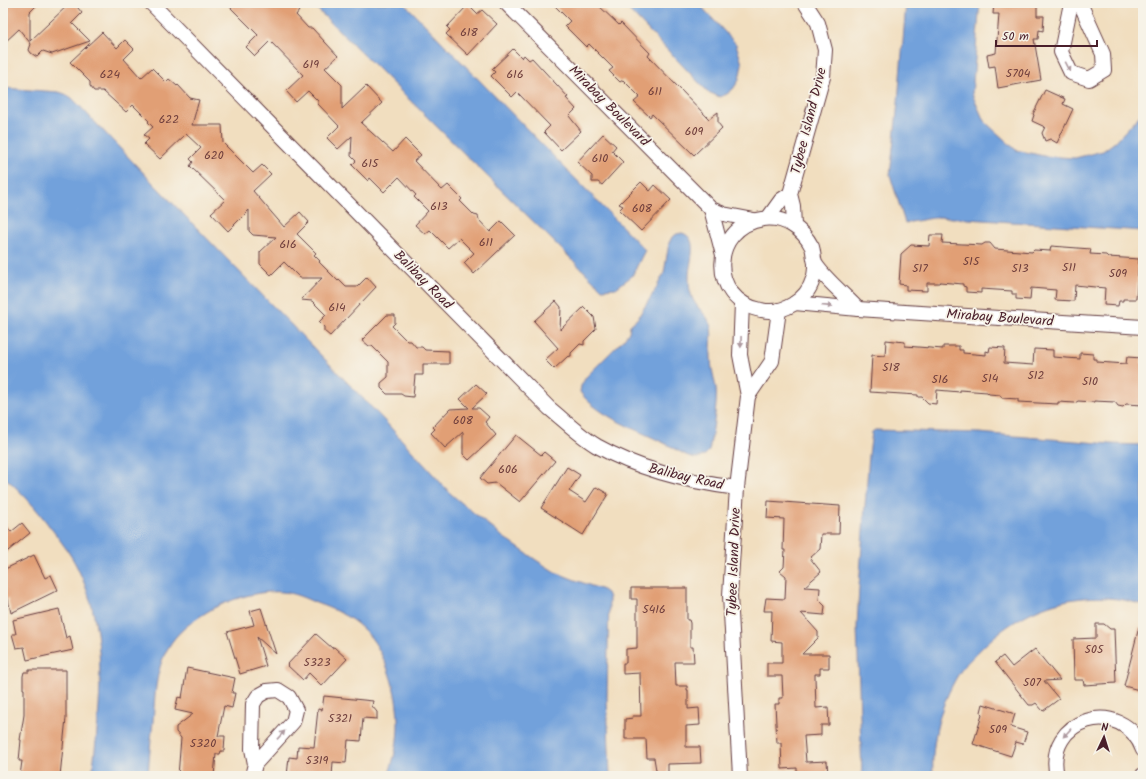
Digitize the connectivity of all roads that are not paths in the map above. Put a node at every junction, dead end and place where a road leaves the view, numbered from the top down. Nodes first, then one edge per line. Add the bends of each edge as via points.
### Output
1 (151, 3) edge
2 (506, 3) edge
3 (806, 3) edge
4 (1071, 3) edge
5 (1080, 3) edge
6 (790, 194) junction
7 (712, 209) junction
8 (761, 219) junction
9 (794, 226) junction
10 (723, 255) junction
11 (815, 264) junction
12 (742, 303) junction
13 (796, 303) junction
14 (858, 309) junction
15 (779, 310) junction
16 (1143, 327) edge
17 (742, 362) junction
18 (770, 364) junction
19 (748, 396) junction
20 (737, 488) junction
21 (1143, 750) edge
22 (253, 770) edge
23 (740, 776) edge
24 (1057, 776) edge

1 - 20 street, Balibay Road via 549,408 578,433 598,446 641,466 675,477
2 - 7 street, Mirabay Boulevard
3 - 6 street, Tybee Island Drive via 818,22 825,50 823,78
4 -> 5 street via 1061,52 1070,73 1089,79 1104,70 1103,54
6 - 8 street
6 - 9 street, Tybee Island Drive
7 - 8 street, Mirabay Boulevard via 722,214
7 - 10 street, Mirabay Boulevard
8 - 9 street, Mirabay Boulevard via 782,220
8 - 10 street, Mirabay Boulevard via 740,228 729,240
9 - 11 street, Mirabay Boulevard via 805,236 813,249
10 - 12 street, Mirabay Boulevard via 725,282 732,294
11 - 13 street, Mirabay Boulevard via 813,279
11 - 14 street
12 - 15 street, Mirabay Boulevard via 754,309
12 -> 17 street, Tybee Island Drive
13 -> 14 street, Mirabay Boulevard
13 - 15 street, Mirabay Boulevard
14 - 16 street, Mirabay Boulevard
15 - 18 street, Tybee Island Drive
17 - 18 street via 751,365
17 - 19 street, Tybee Island Drive
18 - 19 street, Tybee Island Drive
19 - 20 street, Tybee Island Drive
20 - 23 street, Tybee Island Drive via 730,595
21 -> 24 street via 1126,726 1114,720 1086,720 1073,727 1063,737 1054,765
22 -> 22 street via 293,722 296,710 289,697 278,690 267,691 258,696 252,704

